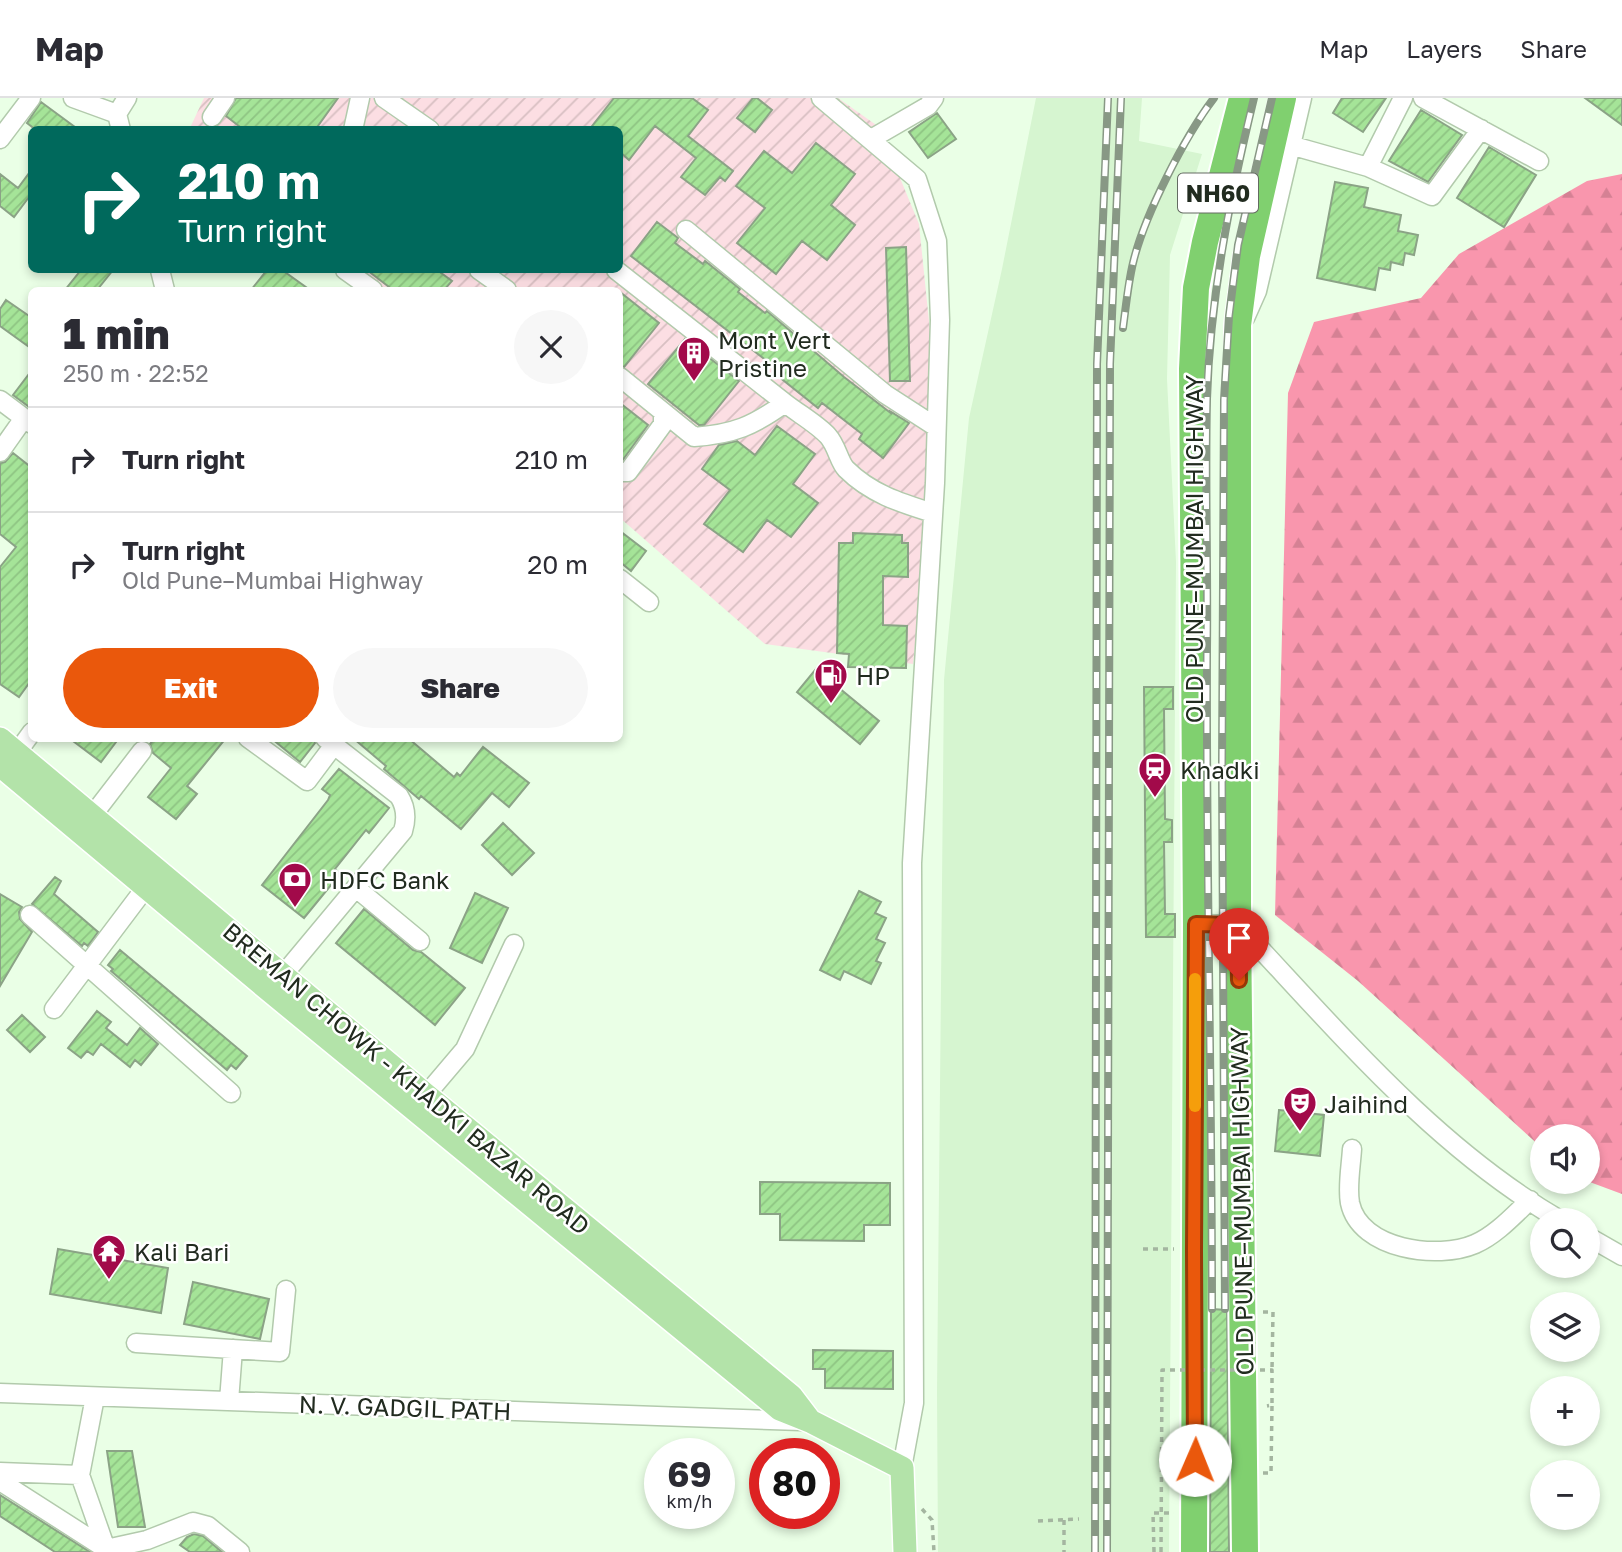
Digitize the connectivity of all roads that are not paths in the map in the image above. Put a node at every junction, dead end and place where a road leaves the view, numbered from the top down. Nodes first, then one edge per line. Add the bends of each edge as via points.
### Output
1 (30, 98) edge
2 (73, 98) edge
3 (127, 98) edge
4 (225, 98) edge
5 (360, 98) edge
6 (384, 98) edge
7 (934, 98) edge
8 (1242, 98) edge
9 (1283, 98) edge
10 (1302, 98) edge
11 (1403, 98) edge
12 (1423, 98) edge
13 (828, 101) edge
14 (212, 117) dead end
15 (119, 122) edge
16 (354, 126) edge
17 (424, 126) edge
18 (1481, 129) junction
19 (0, 139) edge
20 (872, 139) junction
21 (1282, 143) junction
22 (1539, 160) dead end
23 (1368, 167) junction
24 (686, 230) dead end
25 (349, 273) edge
26 (483, 273) edge
27 (620, 273) edge
28 (369, 287) edge
29 (503, 287) edge
30 (623, 379) edge
31 (0, 400) edge
32 (785, 403) junction
33 (663, 413) junction
34 (28, 421) edge
35 (936, 427) junction
36 (0, 452) edge
37 (623, 472) edge
38 (933, 513) junction
39 (623, 581) edge
40 (649, 602) dead end
41 (28, 736) edge
42 (253, 742) edge
43 (329, 742) edge
44 (142, 751) dead end
45 (5, 756) edge
46 (92, 816) junction
47 (146, 887) junction
48 (355, 888) junction
49 (30, 915) dead end
50 (1196, 924) junction
51 (1238, 925) junction
52 (421, 941) dead end
53 (514, 944) dead end
54 (86, 964) junction
55 (283, 975) junction
56 (54, 1009) dead end
57 (231, 1094) dead end
58 (426, 1095) junction
59 (1352, 1149) dead end
60 (1530, 1200) junction
61 (1542, 1208) edge
62 (1600, 1243) edge
63 (1622, 1256) edge
64 (286, 1290) dead end
65 (136, 1343) dead end
66 (233, 1349) junction
67 (0, 1393) edge
68 (95, 1397) junction
69 (229, 1401) junction
70 (810, 1421) junction
71 (902, 1468) junction
72 (0, 1472) edge
73 (80, 1475) junction
74 (0, 1481) edge
75 (107, 1551) edge
76 (240, 1552) edge
77 (905, 1552) edge
78 (1194, 1552) edge
79 (1245, 1552) edge

1 - 19 street
2 - 15 street
3 - 15 street
4 - 14 street
5 - 16 street
6 - 17 street
7 - 20 street
8 - 50 highway, OLD PUNE–MUMBAI HIGHWAY / NH60 via 1199,277 1192,369
9 - 21 highway, OLD PUNE–MUMBAI HIGHWAY / NH60
10 - 21 street
11 - 23 street
12 - 18 street
13 - 20 street
18 - 22 street
18 - 23 street via 1432,196
20 - 35 street via 917,179 937,242
21 - 23 street
21 - 51 highway, OLD PUNE–MUMBAI HIGHWAY / NH60 via 1247,256 1238,325
24 - 35 street via 885,394
25 - 28 street
26 - 29 street
27 - 32 street
30 - 33 street
31 - 34 street
32 - 33 street via 757,423 716,436 694,437
32 - 38 street via 828,436 843,466 873,491
33 - 37 street via 663,424 628,472
34 - 36 street
35 - 38 street
38 - 71 street via 912,863 914,1403
39 - 40 street
41 - 45 street
42 - 43 street via 307,781
43 - 48 street via 399,796 405,812 403,831
44 - 46 street
45 - 46 main road, BREMAN CHOWK - KHADKI BAZAR ROAD
45 - 47 main road, BREMAN CHOWK - KHADKI BAZAR ROAD
46 - 55 main road, BREMAN CHOWK - KHADKI BAZAR ROAD
47 - 54 street
47 - 70 main road, BREMAN CHOWK - KHADKI BAZAR ROAD via 780,1409
48 - 52 street
48 - 55 street
49 - 54 street
50 - 51 street
50 - 78 highway, OLD PUNE–MUMBAI HIGHWAY / NH60
51 - 60 street via 1395,1092 1479,1165
51 - 79 highway, OLD PUNE–MUMBAI HIGHWAY / NH60
53 - 58 street via 466,1049
54 - 56 street
54 - 57 street
55 - 58 main road, BREMAN CHOWK - KHADKI BAZAR ROAD
58 - 70 main road, BREMAN CHOWK - KHADKI BAZAR ROAD via 792,1395
59 - 60 street via 1350,1202 1354,1215 1365,1229 1395,1246 1455,1250 1476,1244
60 - 61 street
62 - 63 street
64 - 66 street via 281,1352
65 - 66 street
66 - 69 street
67 - 68 street, N. V. GADGIL PATH
68 - 69 street, N. V. GADGIL PATH
68 - 73 street
69 - 70 street, N. V. GADGIL PATH
70 - 71 main road, BREMAN CHOWK - KHADKI BAZAR ROAD
71 - 77 main road
72 - 73 street
73 - 75 street
74 - 75 street
75 - 76 street via 192,1522 208,1526

